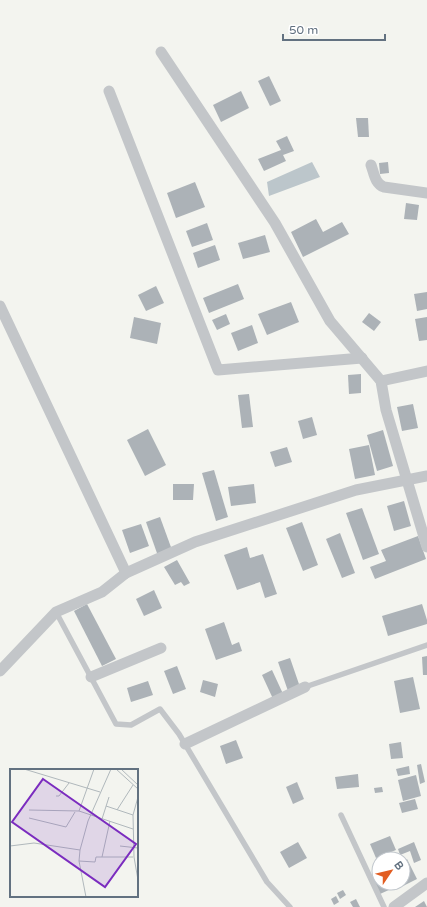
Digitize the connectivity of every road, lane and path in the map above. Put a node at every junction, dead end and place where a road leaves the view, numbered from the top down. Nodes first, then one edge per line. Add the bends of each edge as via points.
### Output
1 (161, 52) dead end
2 (109, 91) dead end
3 (372, 165) dead end
4 (427, 193) edge
5 (0, 306) edge
6 (362, 358) junction
7 (427, 371) edge
8 (381, 381) junction
9 (427, 476) edge
10 (407, 480) junction
11 (427, 547) edge
12 (126, 573) junction
13 (56, 612) junction
14 (427, 645) edge
15 (161, 648) dead end
16 (0, 671) edge
17 (91, 677) junction
18 (305, 687) joint
19 (185, 744) junction
20 (340, 815) dead end
21 (427, 884) edge
22 (290, 907) edge
23 (384, 907) edge
24 (394, 907) edge

1 - 6 street via 275,223 330,321
2 - 6 street via 218,370
3 - 4 street via 376,182 380,185
5 - 12 street
6 - 8 street
7 - 8 street
8 - 10 street via 386,410
9 - 10 street
10 - 11 street
10 - 12 street via 356,490 195,542
12 - 13 street via 102,592
13 - 16 street
13 - 17 lane
14 - 18 lane
15 - 17 street
17 - 19 lane via 116,724 131,725 160,709
18 - 19 street
19 - 22 lane via 267,882
20 - 23 lane
21 - 24 street

